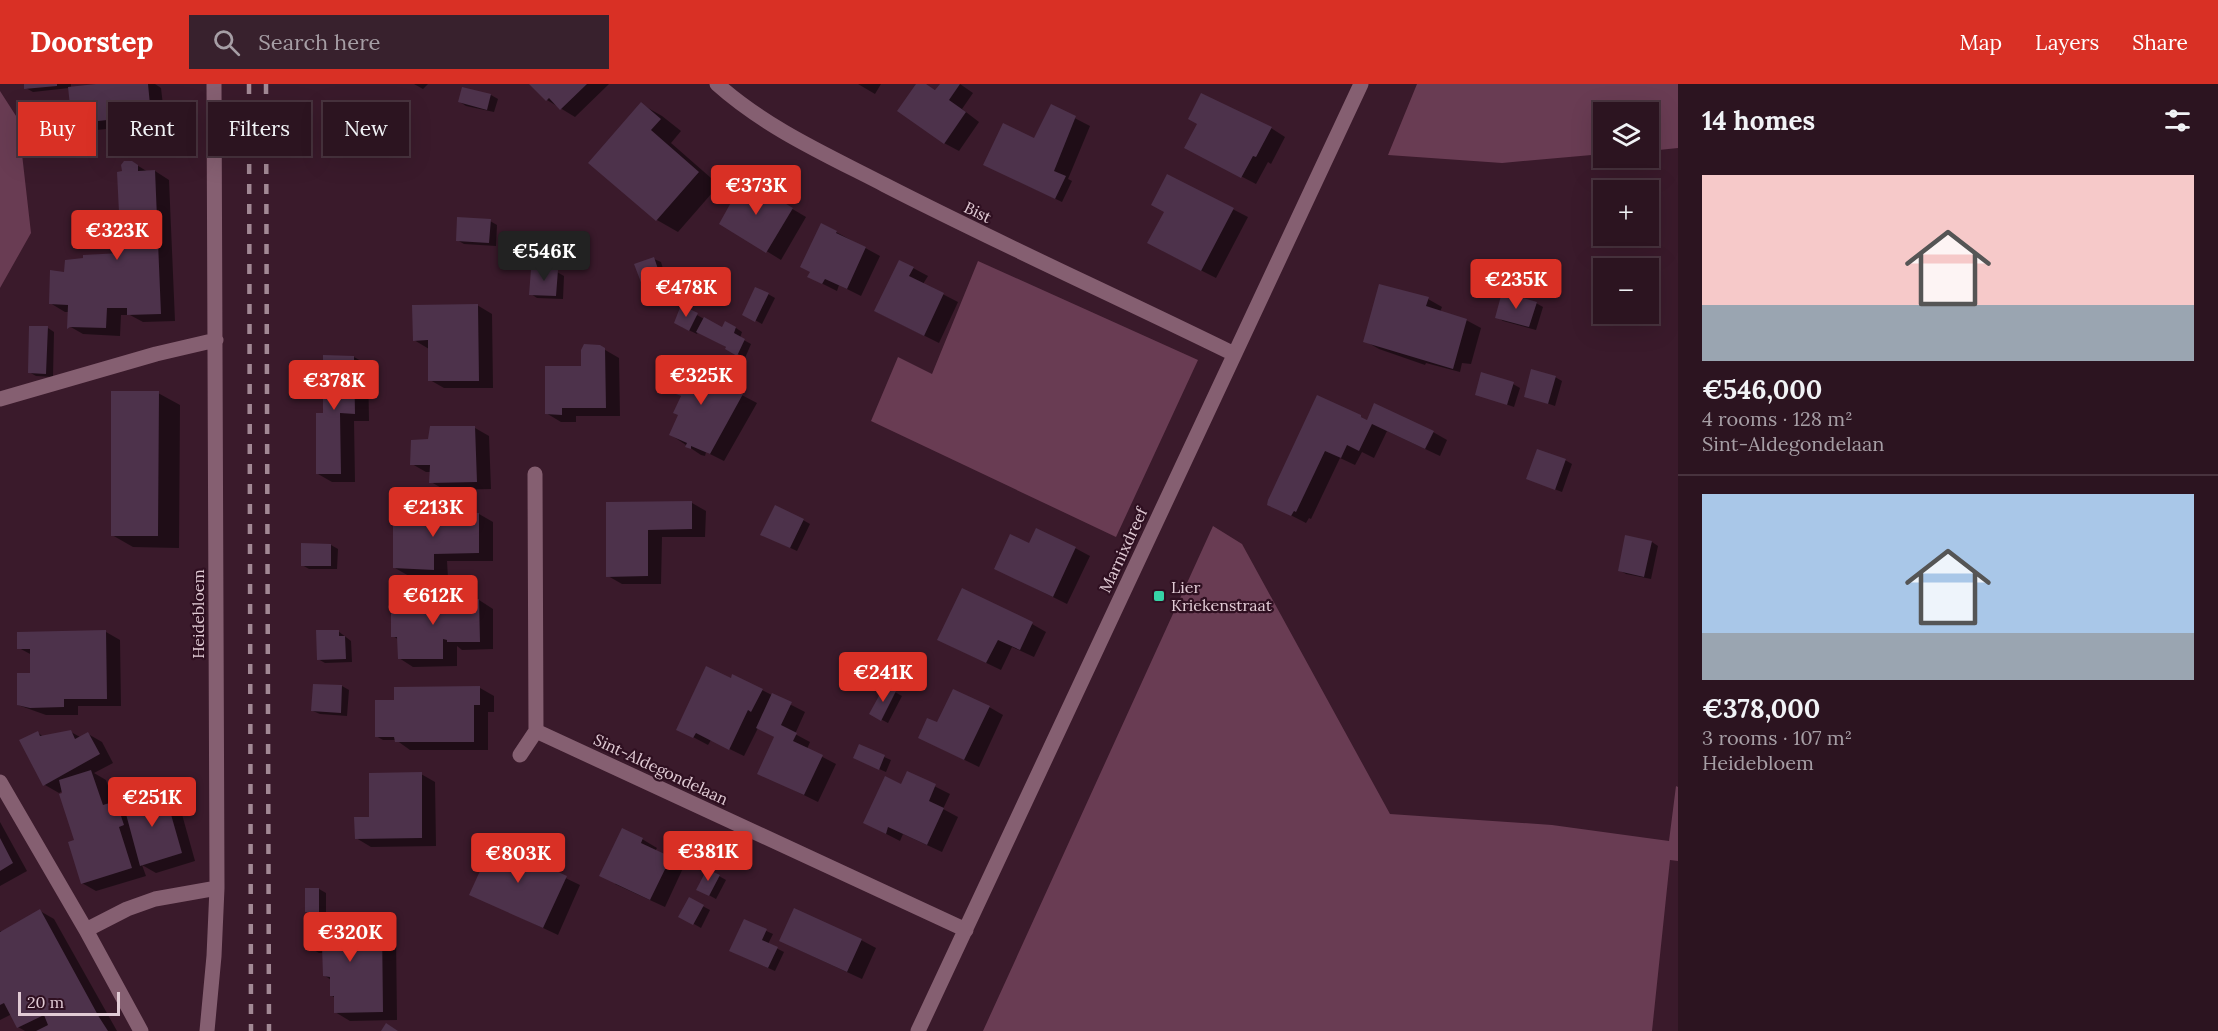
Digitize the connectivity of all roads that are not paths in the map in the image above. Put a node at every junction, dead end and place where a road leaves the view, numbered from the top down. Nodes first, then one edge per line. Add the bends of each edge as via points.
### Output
1 (214, 84) edge
2 (717, 84) edge
3 (1361, 84) edge
4 (216, 340) junction
5 (1234, 354) junction
6 (0, 399) edge
7 (535, 474) dead end
8 (536, 731) junction
9 (520, 755) dead end
10 (0, 782) edge
11 (217, 888) junction
12 (86, 930) junction
13 (966, 930) junction
14 (141, 1031) edge
15 (207, 1031) edge
16 (918, 1031) edge

1 - 4 street, Heidebloem
2 - 5 street, Bist via 782,131 818,151
3 - 5 street, Marnixdreef
4 - 6 street
4 - 11 street, Heidebloem
5 - 13 street, Marnixdreef
7 - 8 street
8 - 9 street
8 - 13 street, Sint-Aldegondelaan
10 - 12 street
11 - 12 street via 155,899
11 - 15 street, Heidebloem
12 - 14 street
13 - 16 street, Marnixdreef

